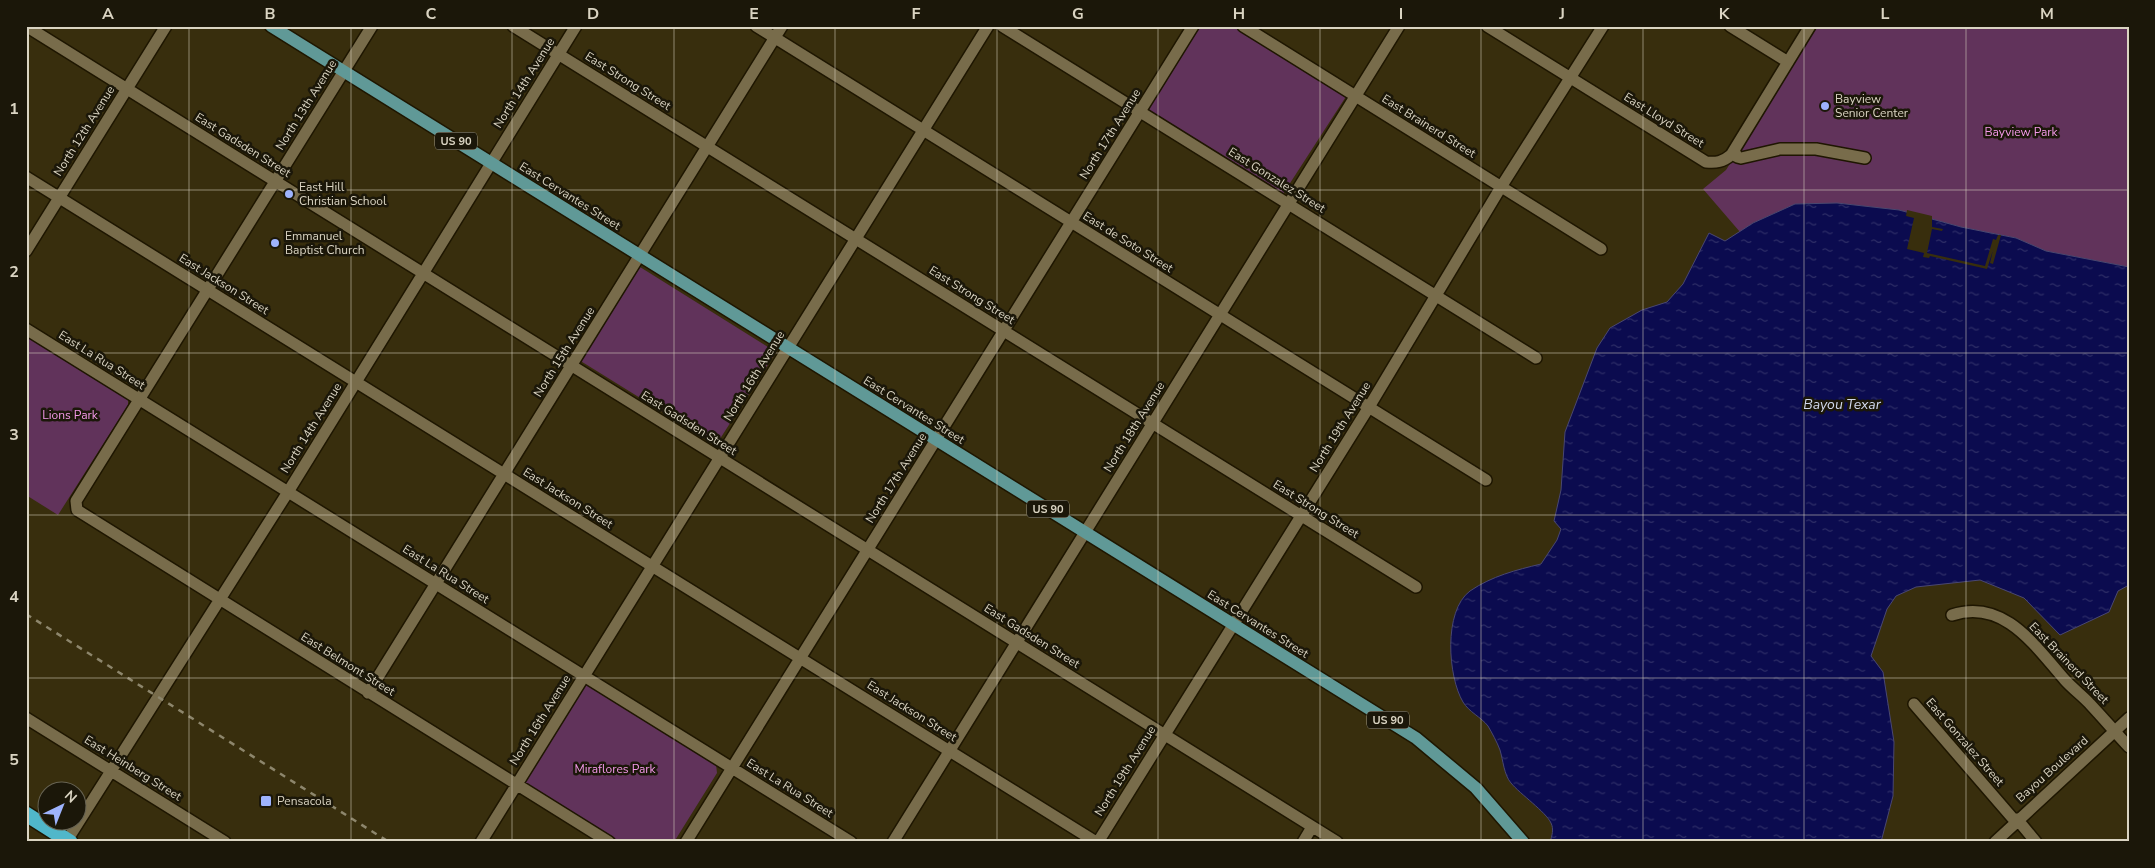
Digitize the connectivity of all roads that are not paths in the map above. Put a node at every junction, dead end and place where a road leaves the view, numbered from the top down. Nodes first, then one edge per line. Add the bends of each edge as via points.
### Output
1 (26, 26) edge
2 (166, 26) edge
3 (271, 26) edge
4 (372, 26) edge
5 (513, 26) edge
6 (576, 26) edge
7 (756, 26) edge
8 (782, 26) edge
9 (988, 26) edge
10 (1002, 26) edge
11 (1193, 26) edge
12 (1243, 26) edge
13 (1398, 26) edge
14 (1487, 26) edge
15 (1603, 26) edge
16 (1730, 26) edge
17 (1810, 26) edge
18 (775, 38) junction
19 (558, 54) junction
20 (1788, 62) junction
21 (344, 71) junction
22 (1570, 78) junction
23 (126, 89) junction
24 (1355, 96) junction
25 (1140, 112) junction
26 (923, 130) junction
27 (707, 147) junction
28 (1734, 150) junction
29 (1865, 158) dead end
30 (491, 163) junction
31 (26, 177) edge
32 (275, 181) junction
33 (1501, 187) junction
34 (59, 198) junction
35 (1288, 204) junction
36 (1071, 222) junction
37 (856, 239) junction
38 (1601, 249) dead end
39 (26, 251) edge
40 (640, 256) junction
41 (423, 274) junction
42 (208, 290) junction
43 (1436, 296) junction
44 (1219, 314) junction
45 (26, 329) edge
46 (1004, 331) junction
47 (788, 348) junction
48 (1536, 358) dead end
49 (571, 366) junction
50 (356, 382) junction
51 (139, 400) junction
52 (1369, 408) junction
53 (1152, 423) junction
54 (936, 440) junction
55 (719, 458) junction
56 (504, 474) junction
57 (1486, 480) dead end
58 (288, 492) junction
59 (76, 506) joint
60 (1301, 516) junction
61 (1085, 532) junction
62 (868, 550) junction
63 (652, 566) junction
64 (436, 584) junction
65 (1416, 587) dead end
66 (218, 599) junction
67 (1952, 615) dead end
68 (1233, 624) junction
69 (1016, 642) junction
70 (800, 658) junction
71 (584, 676) junction
72 (368, 693) junction
73 (1914, 704) dead end
74 (26, 718) edge
75 (2129, 718) edge
76 (2114, 731) junction
77 (1164, 734) junction
78 (2129, 747) edge
79 (949, 751) junction
80 (732, 768) junction
81 (111, 771) junction
82 (516, 784) junction
83 (26, 814) edge
84 (2016, 820) junction
85 (1312, 827) junction
86 (68, 841) edge
87 (225, 842) edge
88 (480, 842) edge
89 (609, 842) edge
90 (686, 842) edge
91 (851, 842) edge
92 (893, 842) edge
93 (1097, 842) edge
94 (1303, 842) edge
95 (1337, 842) edge
96 (1522, 842) edge
97 (1995, 842) edge
98 (2036, 842) edge

1 - 23 street, East Gadsden Street
2 - 23 street, North 12th Avenue
3 - 21 main road, East Cervantes Street / US 90
4 - 21 street, North 13th Avenue
5 - 19 street, East Strong Street
6 - 19 street, North 14th Avenue
7 - 18 street, East de Soto Street
8 - 18 street, North 15th Avenue
9 - 26 street, North 16th Avenue
10 - 25 street, East Gonzalez Street
11 - 25 street, North 17th Avenue
12 - 24 street, East Brainerd Street
13 - 24 street, North 18th Avenue
14 - 22 street, East Lloyd Street
15 - 22 street, North 19th Avenue
16 - 20 street
17 - 20 street
18 - 26 street, East de Soto Street
18 - 27 street, North 15th Avenue
19 - 27 street, East Strong Street
19 - 30 street, North 14th Avenue
20 - 28 street
21 - 30 main road, East Cervantes Street / US 90
21 - 32 street, North 13th Avenue
22 - 28 street, East Lloyd Street via 1706,162 1719,162
22 - 33 street, North 19th Avenue
23 - 32 street, East Gadsden Street
23 - 34 street, North 12th Avenue
24 - 33 street, East Brainerd Street
24 - 35 street, North 18th Avenue
25 - 35 street, East Gonzalez Street
25 - 36 street, North 17th Avenue
26 - 36 street, East de Soto Street
26 - 37 street, North 16th Avenue
27 - 37 street, East Strong Street
27 - 40 street, North 15th Avenue
28 - 29 street via 1741,158 1780,149 1816,148
30 - 40 main road, East Cervantes Street / US 90
30 - 41 street, North 14th Avenue
31 - 34 street, East Jackson Street
32 - 41 street, East Gadsden Street
32 - 42 street, North 13th Avenue
33 - 38 street, East Brainerd Street
33 - 43 street, North 19th Avenue
34 - 39 street, North 12th Avenue
34 - 42 street, East Jackson Street
35 - 43 street, East Gonzalez Street
35 - 44 street, North 18th Avenue
36 - 44 street, East de Soto Street
36 - 46 street, North 17th Avenue
37 - 46 street, East Strong Street
37 - 47 street, North 16th Avenue
40 - 47 main road, East Cervantes Street / US 90
40 - 49 street, North 15th Avenue
41 - 49 street, East Gadsden Street
41 - 50 street, North 14th Avenue
42 - 50 street, East Jackson Street
42 - 51 street, North 13th Avenue
43 - 48 street, East Gonzalez Street
43 - 52 street, North 19th Avenue
44 - 52 street, East de Soto Street
44 - 53 street, North 18th Avenue
45 - 51 street, East La Rua Street
46 - 53 street, East Strong Street
46 - 54 street, North 17th Avenue
47 - 54 main road, East Cervantes Street / US 90
47 - 55 street, North 16th Avenue
49 - 55 street, East Gadsden Street
49 - 56 street, North 15th Avenue
50 - 56 street, East Jackson Street
50 - 58 street, North 14th Avenue
51 - 58 street, East La Rua Street
51 - 59 street, North 13th Avenue via 76,501
52 - 57 street, East de Soto Street
52 - 60 street, North 19th Avenue
53 - 60 street, East Strong Street
53 - 61 street, North 18th Avenue
54 - 61 main road, East Cervantes Street / US 90
54 - 62 street, North 17th Avenue
55 - 62 street, East Gadsden Street
55 - 63 street, North 16th Avenue
56 - 63 street, East Jackson Street
56 - 64 street, North 15th Avenue
58 - 64 street, East La Rua Street
58 - 66 street, North 14th Avenue
59 - 66 street, East Belmont Street via 80,513
60 - 65 street, East Strong Street
60 - 68 street, North 19th Avenue
61 - 68 main road, East Cervantes Street / US 90
61 - 69 street, North 18th Avenue
62 - 69 street, East Gadsden Street
62 - 70 street, North 17th Avenue
63 - 70 street, East Jackson Street
63 - 71 street, North 16th Avenue
64 - 71 street, East La Rua Street
64 - 72 street, North 15th Avenue
66 - 72 street, East Belmont Street
66 - 81 street, North 14th Avenue
67 - 76 street, East Brainerd Street via 1986,611 2017,629 2043,652
68 - 77 street, North 19th Avenue
68 - 96 main road, East Cervantes Street / US 90 via 1429,748 1476,788
69 - 77 street, East Gadsden Street
69 - 79 street, North 18th Avenue
70 - 79 street, East Jackson Street
70 - 80 street, North 17th Avenue
71 - 80 street, East La Rua Street
71 - 82 street, North 16th Avenue
72 - 82 street, East Belmont Street
73 - 84 street, East Gonzalez Street
74 - 81 street, East Heinberg Street
75 - 76 street, Bayou Boulevard
76 - 78 street, East Brainerd Street
76 - 84 street, Bayou Boulevard
77 - 85 street, East Gadsden Street
77 - 93 street, North 19th Avenue
79 - 92 street, North 18th Avenue
79 - 93 street, East Jackson Street
80 - 90 street, North 17th Avenue
80 - 91 street, East La Rua Street
81 - 86 street, North 14th Avenue
81 - 87 street, East Heinberg Street
82 - 88 street, North 16th Avenue
82 - 89 street, East Belmont Street
83 - 86 highway
84 - 97 street, Bayou Boulevard
84 - 98 street, East Gonzalez Street
85 - 94 street
85 - 95 street, East Gadsden Street

